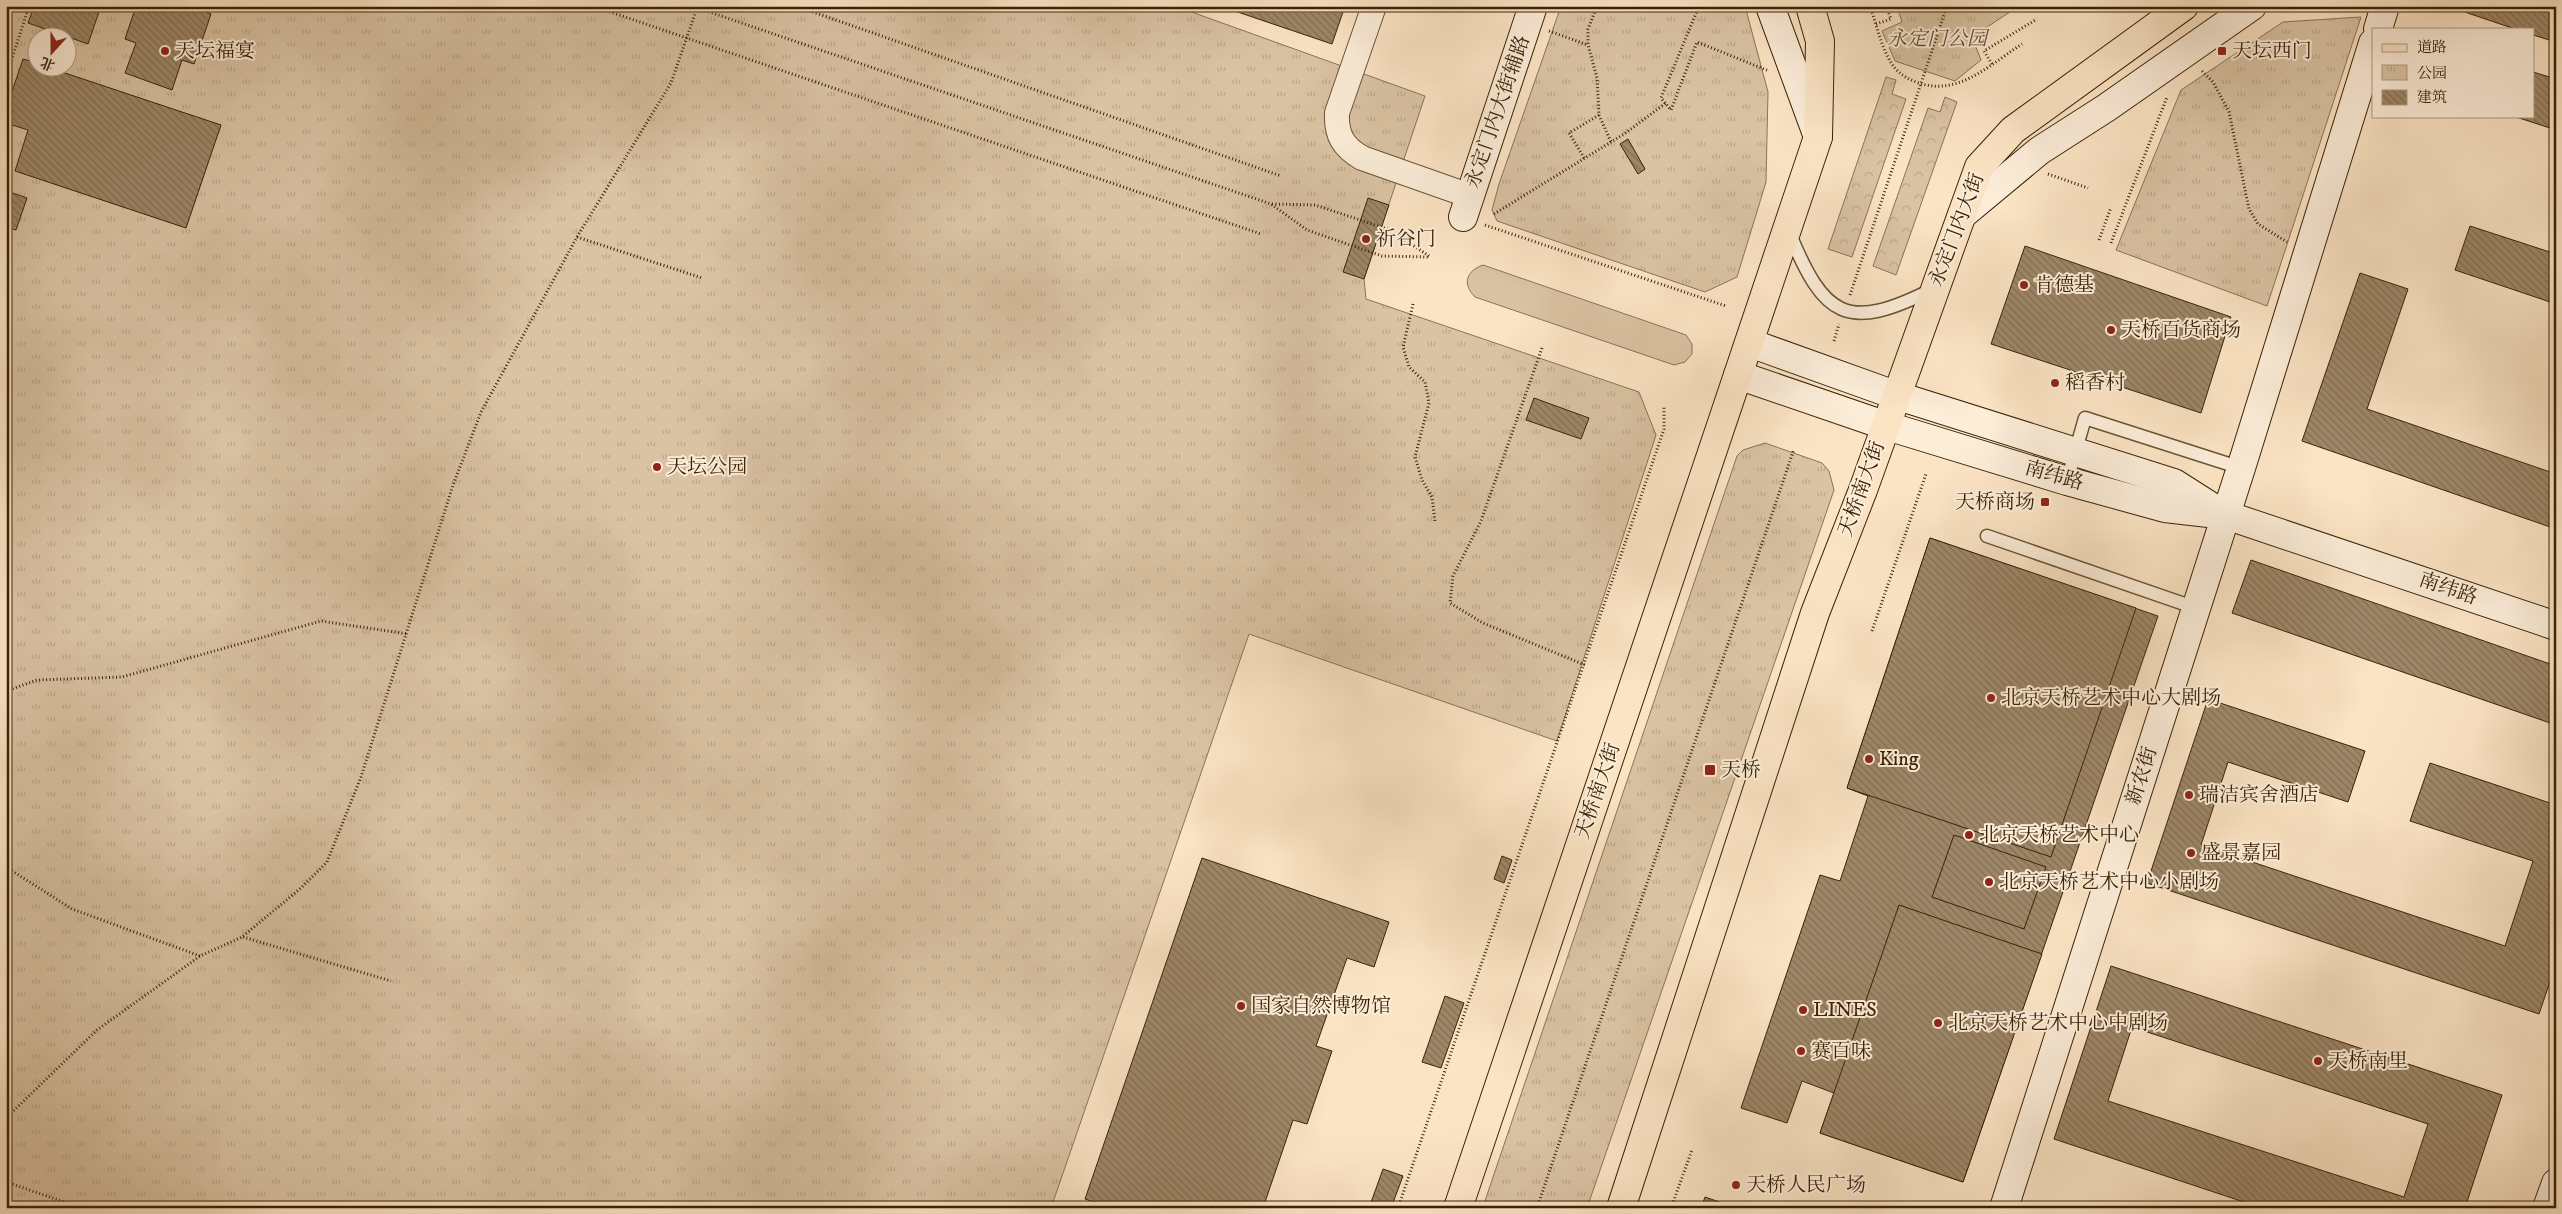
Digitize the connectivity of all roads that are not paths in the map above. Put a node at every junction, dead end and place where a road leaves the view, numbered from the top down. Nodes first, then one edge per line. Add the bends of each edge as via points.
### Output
1 (1374, 6) edge
2 (1533, 6) edge
3 (1770, 6) edge
4 (1810, 6) edge
5 (2184, 6) edge
6 (2252, 6) edge
7 (2385, 6) edge
8 (2378, 28) edge
9 (2372, 46) edge
10 (1818, 137) junction
11 (1466, 206) joint
12 (1962, 215) junction
13 (1788, 230) junction
14 (1935, 288) junction
15 (1750, 343) junction
16 (1738, 375) junction
17 (1896, 395) junction
18 (1884, 425) junction
19 (2075, 452) junction
20 (2241, 468) junction
21 (2067, 480) junction
22 (2226, 515) junction
23 (1986, 536) dead end
24 (2196, 608) junction
25 (2556, 626) edge
26 (2556, 1183) edge
27 (1458, 1208) edge
28 (1621, 1208) edge
29 (2004, 1208) edge
30 (2547, 1208) edge

1 - 11 street via 1337,113 1342,142 1362,158
2 - 11 street, 永定门内大街辅路
3 - 10 street
4 - 10 main road via 1820,41
5 - 12 main road, 永定门内大街 via 2013,130 1979,167
6 - 12 street via 2092,118 2039,151
7 - 8 street
9 - 20 street
10 - 13 main road
12 - 14 main road, 永定门内大街
13 - 14 lane via 1806,272 1820,293 1844,311 1860,313 1905,303
13 - 15 main road
14 - 17 main road, 永定门内大街
15 - 16 main road
15 - 17 street, 南纬路
16 - 18 street, 南纬路
16 - 27 main road, 天桥南大街
17 - 18 main road, 永定门内大街
17 - 19 street, 南纬路
18 - 21 street, 南纬路
18 - 28 main road, 天桥南大街 via 1816,613
19 - 20 lane via 2084,418
19 - 21 lane
19 - 22 street, 南纬路 via 2174,484
20 - 22 street
21 - 22 street, 南纬路 via 2165,508
22 - 24 street, 新农街
22 - 25 street, 南纬路
23 - 24 lane
24 - 29 street, 新农街
26 - 30 street

